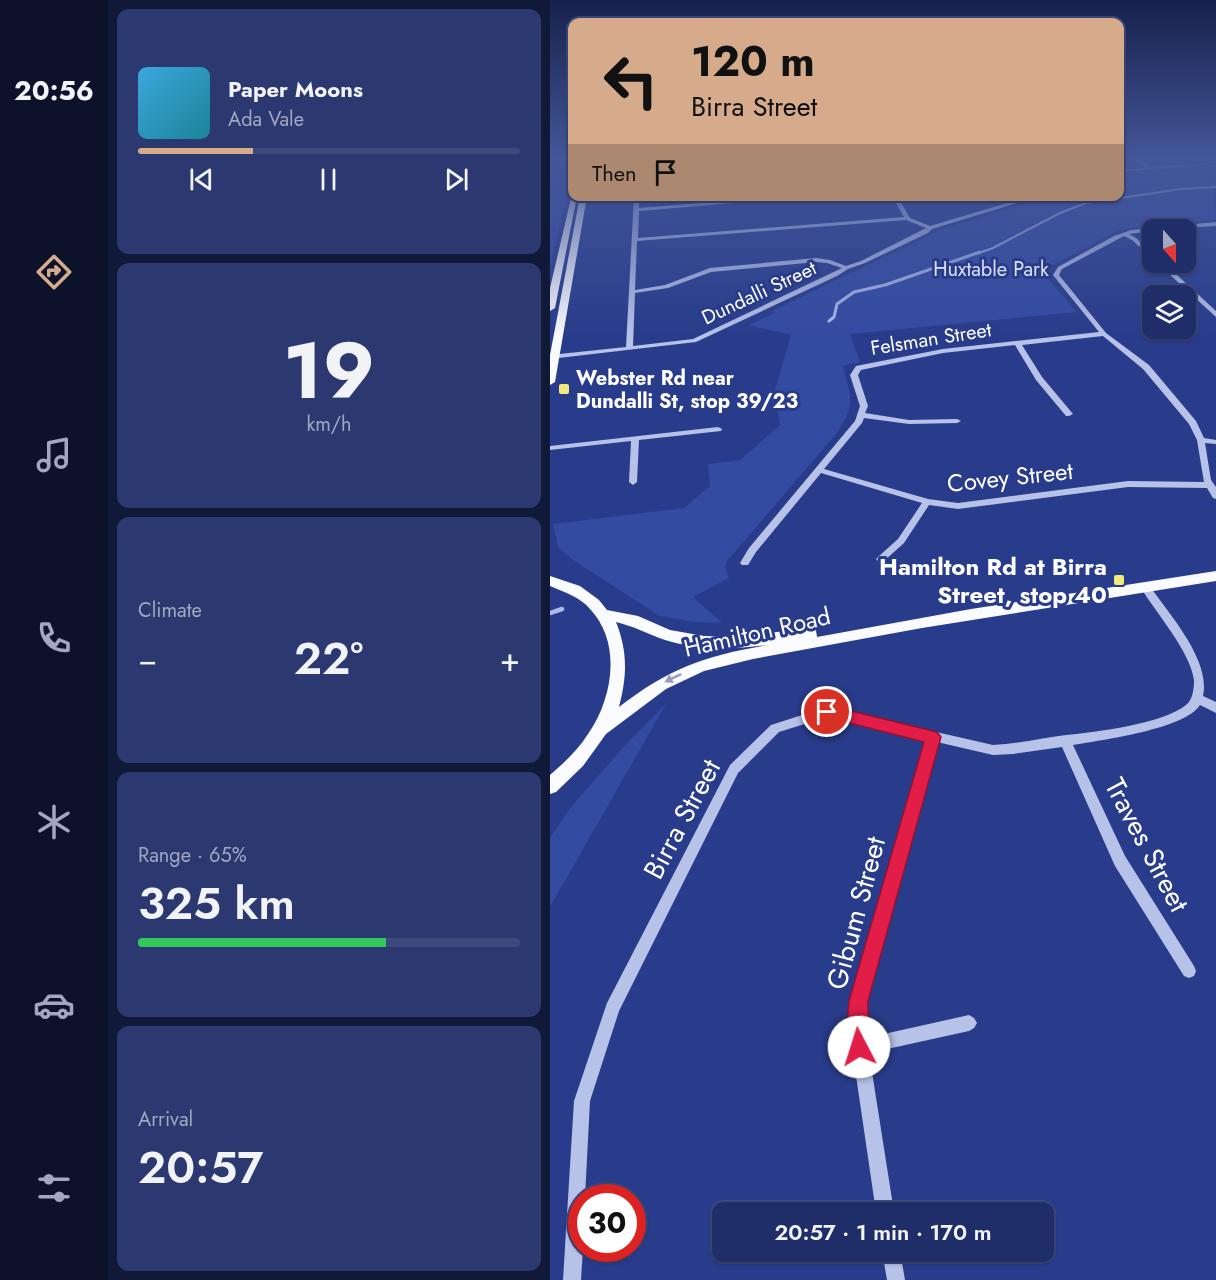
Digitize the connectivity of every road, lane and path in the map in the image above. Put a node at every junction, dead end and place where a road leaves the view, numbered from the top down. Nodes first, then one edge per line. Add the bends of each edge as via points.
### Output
1 (569, 217) edge
2 (580, 217) edge
3 (637, 217) edge
4 (968, 217) edge
5 (907, 218) joint
6 (1216, 224) edge
7 (930, 228) junction
8 (1124, 234) junction
9 (635, 240) junction
10 (1142, 247) edge
11 (846, 267) junction
12 (1171, 273) edge
13 (632, 292) junction
14 (566, 295) junction
15 (551, 296) edge
16 (550, 308) edge
17 (1216, 315) edge
18 (1104, 334) junction
19 (1017, 343) junction
20 (629, 349) junction
21 (552, 357) edge
22 (550, 382) edge
23 (1069, 414) dead end
24 (862, 416) junction
25 (956, 421) dead end
26 (718, 429) dead end
27 (635, 438) junction
28 (1201, 440) junction
29 (1216, 442) edge
30 (550, 448) edge
31 (820, 470) junction
32 (633, 482) dead end
33 (1209, 485) junction
34 (1216, 496) edge
35 (928, 502) junction
36 (881, 559) dead end
37 (745, 563) dead end
38 (1216, 576) edge
39 (552, 579) edge
40 (1146, 588) junction
41 (606, 615) junction
42 (904, 625) junction
43 (1197, 698) junction
44 (1216, 708) edge
45 (601, 729) junction
46 (933, 737) junction
47 (1065, 740) junction
48 (550, 786) edge
49 (1189, 971) dead end
50 (968, 1023) dead end
51 (859, 1047) junction
52 (883, 1202) edge
53 (893, 1262) edge
54 (572, 1280) edge
55 (896, 1280) edge

1 - 15 main road
2 - 14 main road
3 - 9 street
4 - 7 street, Dundalli Street
5 - 7 street
5 - 9 street
6 - 8 street
7 - 11 street, Dundalli Street
8 - 10 street
8 - 18 street via 1056,272
9 - 13 street
11 - 13 street via 821,260 725,267 666,287
11 - 20 street, Dundalli Street via 701,339
12 - 17 street
13 - 20 street
14 - 15 street
14 - 21 main road
15 - 16 main road
18 - 19 street, Felsman Street
18 - 28 street via 1146,367 1193,423
19 - 23 street
19 - 24 street, Felsman Street via 943,351 859,368 854,375 863,402
20 - 21 street, Dundalli Street
21 - 22 main road
24 - 25 street via 909,422
24 - 31 street
26 - 27 street
27 - 30 street
27 - 32 street
28 - 29 street
28 - 33 street
31 - 35 street, Covey Street
31 - 37 street
33 - 34 street
33 - 35 street, Covey Street via 1128,484 968,506
35 - 36 street via 901,541
38 - 40 main road, Hamilton Road
39 - 41 main road via 584,595
40 - 42 main road, Hamilton Road
40 - 43 street via 1195,664 1200,683
41 - 42 main road, Hamilton Road via 633,620 668,635 719,643
41 - 45 main road via 616,639 619,669 612,704
42 -> 45 main road, Hamilton Road via 702,666 653,688
43 - 44 street
43 - 47 street, Birra Street via 1190,709 1165,722
45 - 48 main road via 580,758
46 - 47 street, Birra Street via 993,750
46 - 51 street, Gibum Street via 859,1001
46 - 54 street, Birra Street via 827,712 775,728 734,769 608,1018 582,1101
47 - 49 street, Traves Street via 1115,851
50 - 51 street
51 - 52 street, Gibum Street
53 - 55 street

